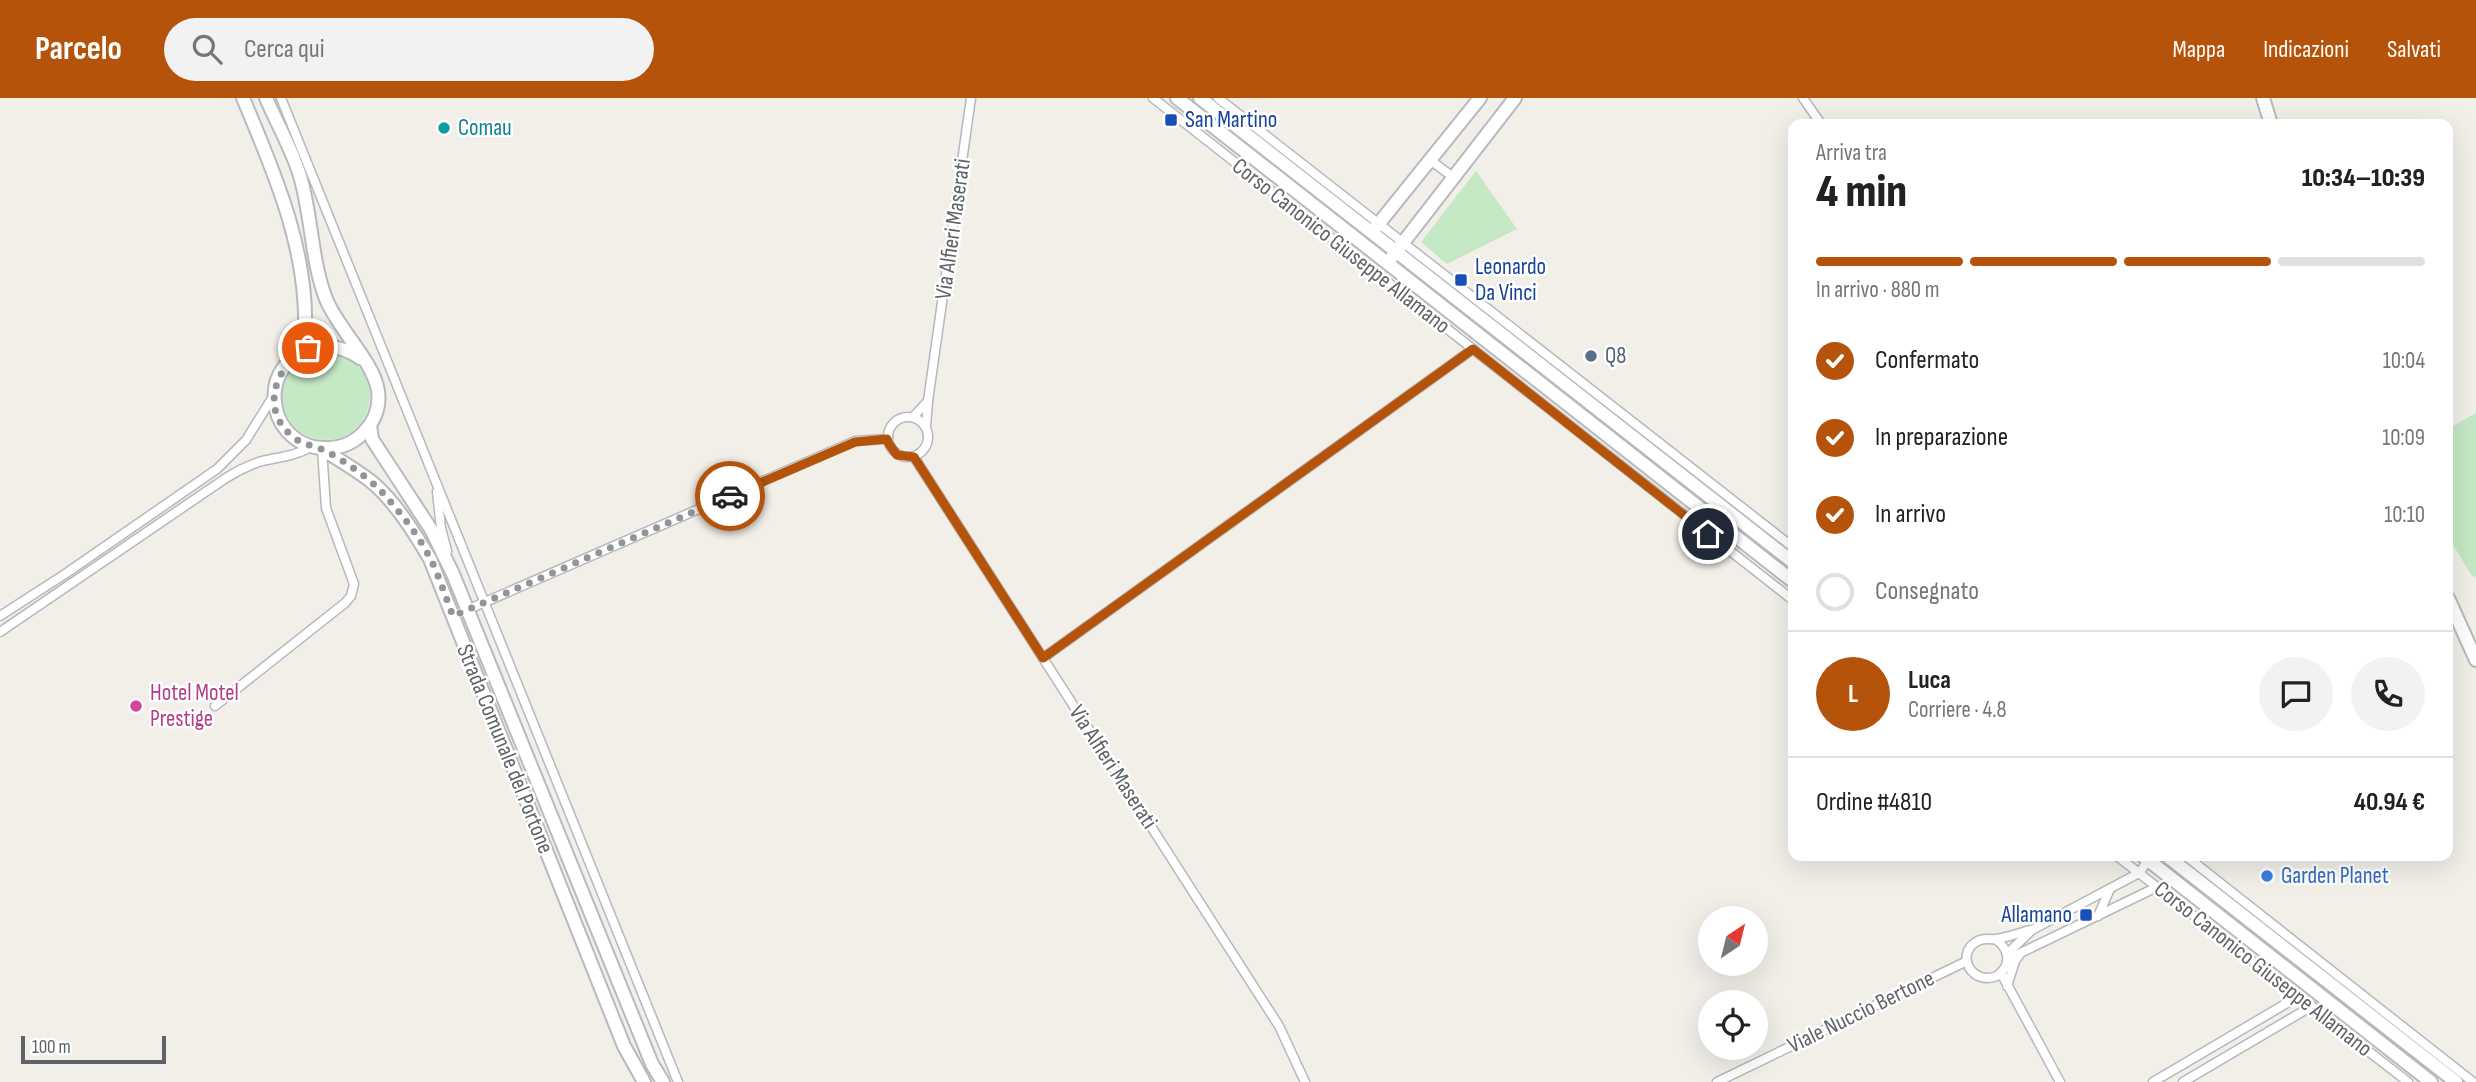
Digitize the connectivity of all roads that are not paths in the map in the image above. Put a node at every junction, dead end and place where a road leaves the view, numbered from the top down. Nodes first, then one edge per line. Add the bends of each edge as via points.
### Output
1 (243, 98) edge
2 (971, 98) edge
3 (1153, 98) edge
4 (1177, 98) edge
5 (1200, 98) edge
6 (1218, 98) edge
7 (1480, 98) edge
8 (1515, 98) edge
9 (1803, 98) edge
10 (2263, 98) edge
11 (270, 99) edge
12 (1818, 119) edge
13 (2269, 119) edge
14 (1430, 160) junction
15 (1453, 177) junction
16 (1375, 228) junction
17 (1400, 247) junction
18 (1387, 263) junction
19 (1378, 276) junction
20 (1473, 349) junction
21 (295, 355) junction
22 (363, 361) junction
23 (274, 395) junction
24 (928, 401) junction
25 (913, 417) junction
26 (370, 425) junction
27 (926, 427) junction
28 (887, 439) junction
29 (316, 448) junction
30 (914, 457) junction
31 (435, 479) junction
32 (140, 523) junction
33 (147, 533) junction
34 (1788, 543) edge
35 (1788, 558) edge
36 (453, 574) junction
37 (1788, 577) edge
38 (1788, 596) edge
39 (485, 603) junction
40 (2453, 609) edge
41 (468, 610) junction
42 (0, 616) edge
43 (453, 616) junction
44 (0, 632) edge
45 (1043, 658) junction
46 (2476, 660) edge
47 (215, 706) dead end
48 (2123, 861) edge
49 (2146, 861) edge
50 (2153, 861) edge
51 (2173, 861) edge
52 (2192, 861) edge
53 (2139, 873) junction
54 (2157, 887) junction
55 (2110, 889) junction
56 (2098, 916) junction
57 (2032, 930) junction
58 (1995, 939) junction
59 (2021, 953) junction
60 (2008, 957) junction
61 (1967, 961) junction
62 (2001, 973) junction
63 (2007, 986) junction
64 (2299, 996) junction
65 (2312, 1006) junction
66 (644, 1082) edge
67 (663, 1082) edge
68 (678, 1082) edge
69 (1304, 1082) edge
70 (1717, 1082) edge
71 (2060, 1082) edge
72 (2153, 1082) edge
73 (2183, 1082) edge
74 (2408, 1082) edge
75 (2431, 1082) edge
76 (2456, 1082) edge
77 (2473, 1082) edge

1 - 21 street via 278,182 295,243 305,332
2 - 24 street, Via Alfieri Maserati
3 - 19 street, Corso Canonico Giuseppe Allamano
4 - 18 street, Corso Canonico Giuseppe Allamano
5 - 16 street, Corso Canonico Giuseppe Allamano
6 - 16 street, Corso Canonico Giuseppe Allamano
7 - 14 street
8 - 15 street
9 - 12 street
10 - 13 street
11 - 22 street, Strada Comunale del Portone via 300,176 323,291
11 - 31 street, Strada Comunale del Portone
14 - 15 street
14 - 16 street
15 - 17 street
16 - 17 street, Corso Canonico Giuseppe Allamano
17 - 18 street
17 - 34 street, Corso Canonico Giuseppe Allamano
17 - 35 street, Corso Canonico Giuseppe Allamano
18 - 19 street
18 - 37 street, Corso Canonico Giuseppe Allamano
19 - 20 street, Corso Canonico Giuseppe Allamano
20 - 38 street, Corso Canonico Giuseppe Allamano
20 - 45 street
21 - 22 street via 308,348 339,346
21 - 23 street via 282,369
22 - 26 street, Strada Comunale del Portone via 378,392
23 - 29 street, Strada Comunale del Portone via 281,423 297,440
23 - 32 street via 246,440 217,469
24 - 25 street
24 - 27 street, Via Alfieri Maserati
25 - 27 street
25 - 28 street via 891,424
26 - 29 street via 351,443
26 - 36 street, Strada Comunale del Portone via 372,439 432,531
27 - 30 street via 926,445
28 - 30 street via 897,455
28 - 39 street via 855,442
29 - 33 street via 246,467
29 - 43 street, Strada Comunale del Portone via 366,478 392,504 430,559
29 - 47 street via 326,508 353,591 345,603
30 - 45 street, Via Alfieri Maserati
31 - 36 street, Strada Comunale del Portone
31 - 39 street, Strada Comunale del Portone
32 - 33 street
32 - 42 street
33 - 44 street
36 - 41 street, Strada Comunale del Portone
39 - 41 street
39 - 68 street, Strada Comunale del Portone
40 - 46 street
41 - 43 street
41 - 67 street, Strada Comunale del Portone
43 - 66 street, Strada Comunale del Portone via 624,1046
45 - 69 street, Via Alfieri Maserati via 1279,1027
48 - 53 street, Corso Canonico Giuseppe Allamano
49 - 53 street, Viale Nuccio Bertone
50 - 75 street, Corso Canonico Giuseppe Allamano
51 - 76 street, Corso Canonico Giuseppe Allamano
52 - 77 street, Corso Canonico Giuseppe Allamano
53 - 54 street, Corso Canonico Giuseppe Allamano
53 - 55 street, Viale Nuccio Bertone
54 - 56 street
54 - 64 street, Corso Canonico Giuseppe Allamano
55 - 56 street
55 - 57 street, Viale Nuccio Bertone
56 - 59 street
57 - 58 street, Viale Nuccio Bertone
57 - 60 street, Viale Nuccio Bertone
58 - 60 street
58 - 61 street, Viale Nuccio Bertone via 1971,945
59 - 60 street
59 - 63 street
60 - 62 street, Viale Nuccio Bertone
61 - 62 street via 1971,971 1982,978
61 - 70 street, Viale Nuccio Bertone
62 - 63 street
63 - 71 street
64 - 65 street, Corso Canonico Giuseppe Allamano
64 - 72 street
65 - 73 street
65 - 74 street, Corso Canonico Giuseppe Allamano

